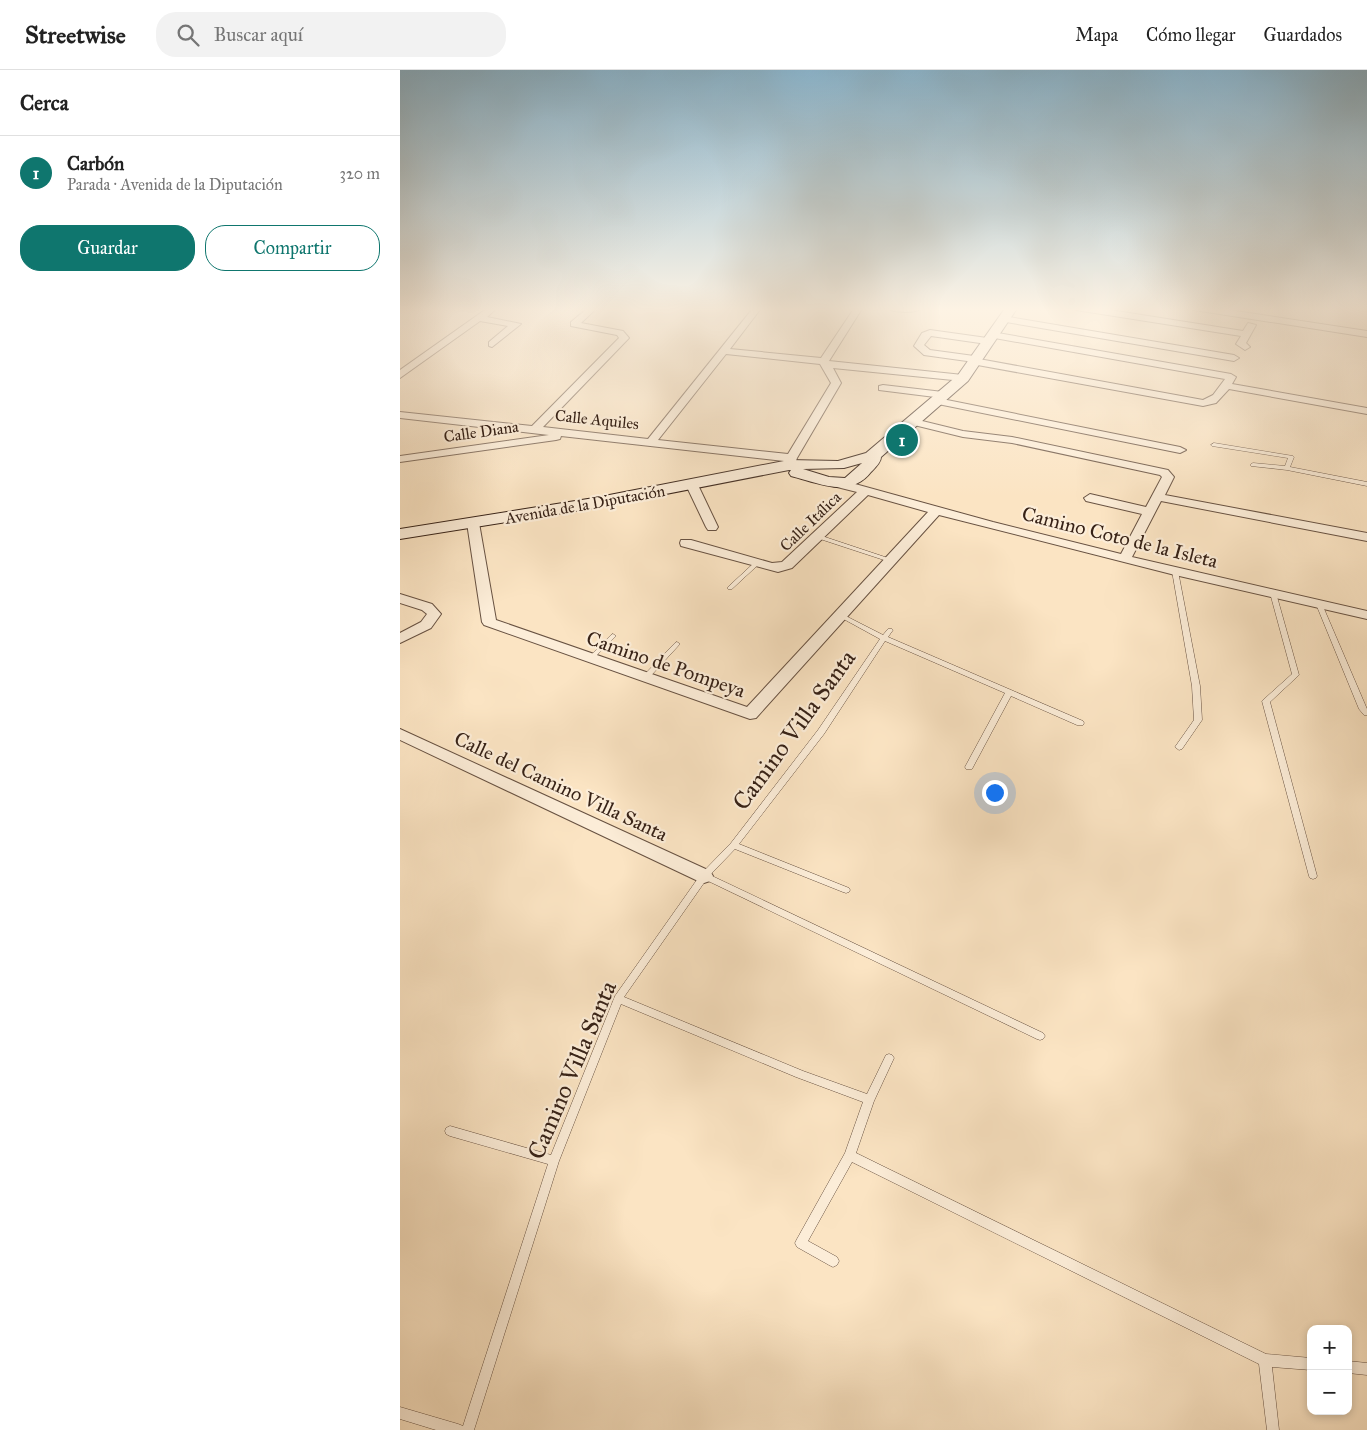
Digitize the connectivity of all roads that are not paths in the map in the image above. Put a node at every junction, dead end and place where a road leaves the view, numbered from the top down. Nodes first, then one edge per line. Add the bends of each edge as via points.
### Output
1 (592, 370) edge
2 (707, 370) edge
3 (829, 370) edge
4 (898, 370) edge
5 (967, 370) edge
6 (1029, 370) edge
7 (1193, 370) edge
8 (963, 378) junction
9 (1230, 387) junction
10 (883, 388) dead end
11 (940, 398) junction
12 (1212, 401) joint
13 (1367, 411) edge
14 (400, 415) edge
15 (914, 422) junction
16 (535, 429) junction
17 (565, 432) junction
18 (651, 442) junction
19 (1214, 445) dead end
20 (1180, 450) dead end
21 (872, 456) junction
22 (400, 459) edge
23 (838, 464) junction
24 (795, 465) junction
25 (1253, 465) dead end
26 (1287, 468) junction
27 (862, 480) junction
28 (830, 481) junction
29 (1367, 484) edge
30 (692, 485) junction
31 (1159, 497) junction
32 (1090, 498) dead end
33 (936, 512) junction
34 (1151, 512) junction
35 (1248, 512) dead end
36 (473, 523) junction
37 (712, 527) dead end
38 (1310, 528) dead end
39 (400, 534) edge
40 (816, 536) junction
41 (1367, 537) edge
42 (686, 543) dead end
43 (1125, 558) junction
44 (889, 560) junction
45 (758, 563) junction
46 (1175, 571) junction
47 (730, 588) dead end
48 (1273, 593) junction
49 (400, 598) edge
50 (1319, 604) junction
51 (840, 614) junction
52 (1367, 615) edge
53 (887, 634) junction
54 (613, 636) dead end
55 (400, 639) edge
56 (677, 644) dead end
57 (590, 659) junction
58 (644, 678) junction
59 (1009, 692) junction
60 (1367, 713) edge
61 (1080, 724) dead end
62 (400, 734) edge
63 (1179, 747) dead end
64 (969, 767) dead end
65 (734, 845) junction
66 (704, 876) junction
67 (1313, 876) dead end
68 (846, 890) dead end
69 (618, 999) junction
70 (1040, 1036) dead end
71 (890, 1058) dead end
72 (869, 1100) junction
73 (450, 1131) dead end
74 (850, 1155) junction
75 (554, 1162) junction
76 (833, 1261) dead end
77 (1265, 1360) junction
78 (1307, 1364) edge
79 (1352, 1367) edge
80 (1367, 1369) edge
81 (400, 1413) edge
82 (458, 1430) edge
83 (468, 1430) edge
84 (1273, 1430) edge

1 - 16 street
2 - 18 street
3 - 24 street via 836,383
4 - 8 street
5 - 8 street, Avenida de la Diputación
6 - 12 street via 1203,403
7 - 9 street via 1231,377
8 - 11 street, Avenida de la Diputación
9 - 12 street
9 - 13 street
10 - 11 street
11 - 15 street, Avenida de la Diputación
11 - 20 street
14 - 16 street, Calle Aquiles
15 - 21 street, Avenida de la Diputación
15 - 31 street via 1161,471 1168,477
16 - 17 street, Calle Aquiles
17 - 18 street, Calle Aquiles
17 - 22 street, Calle Diana via 551,438
18 - 24 street, Calle Aquiles
19 - 26 lane via 1291,457
21 - 23 street, Avenida de la Diputación
21 - 27 street, Avenida de la Diputación via 874,459
23 - 24 street, Avenida de la Diputación
23 - 27 street via 858,468
23 - 28 street via 821,470
24 - 28 street, Avenida de la Diputación
24 - 30 street, Avenida de la Diputación
25 - 26 lane
26 - 29 lane
27 - 28 street
27 - 33 street, Camino Coto de la Isleta
27 - 40 street, Calle Itálica
30 - 36 street, Avenida de la Diputación
30 - 37 street
31 - 34 street
31 - 38 street
32 - 34 street
33 - 43 street, Camino Coto de la Isleta
33 - 44 street, Camino de Pompeya
34 - 43 street
35 - 41 street
36 - 39 street, Avenida de la Diputación
36 - 57 street, Camino de Pompeya via 489,622
40 - 44 lane
40 - 45 street, Calle Itálica via 785,566 774,568
42 - 45 street, Calle Itálica
43 - 46 street, Camino Coto de la Isleta
44 - 51 street, Camino de Pompeya
45 - 47 lane
46 - 48 street, Camino Coto de la Isleta
46 - 63 lane via 1196,686 1198,720
48 - 50 street, Camino Coto de la Isleta
48 - 67 lane via 1296,675 1266,701
49 - 55 street via 427,607 434,614 426,625
50 - 52 street, Camino Coto de la Isleta
50 - 60 lane
51 - 53 lane, Camino Villa Santa
51 - 58 street, Camino de Pompeya via 750,714
53 - 59 lane
53 - 65 lane, Camino Villa Santa via 821,732
54 - 57 lane
56 - 58 lane
57 - 58 street, Camino de Pompeya
59 - 61 lane
59 - 64 lane
62 - 66 street, Calle del Camino Villa Santa
65 - 66 lane, Camino Villa Santa
65 - 68 lane
66 - 69 lane, Camino Villa Santa
66 - 70 lane
69 - 72 lane
69 - 75 lane, Camino Villa Santa
71 - 72 lane
72 - 74 lane
73 - 75 lane
74 - 76 lane via 801,1243
74 - 77 lane
75 - 83 lane, Camino Villa Santa
77 - 78 lane
77 - 84 lane
79 - 80 lane
81 - 82 lane

